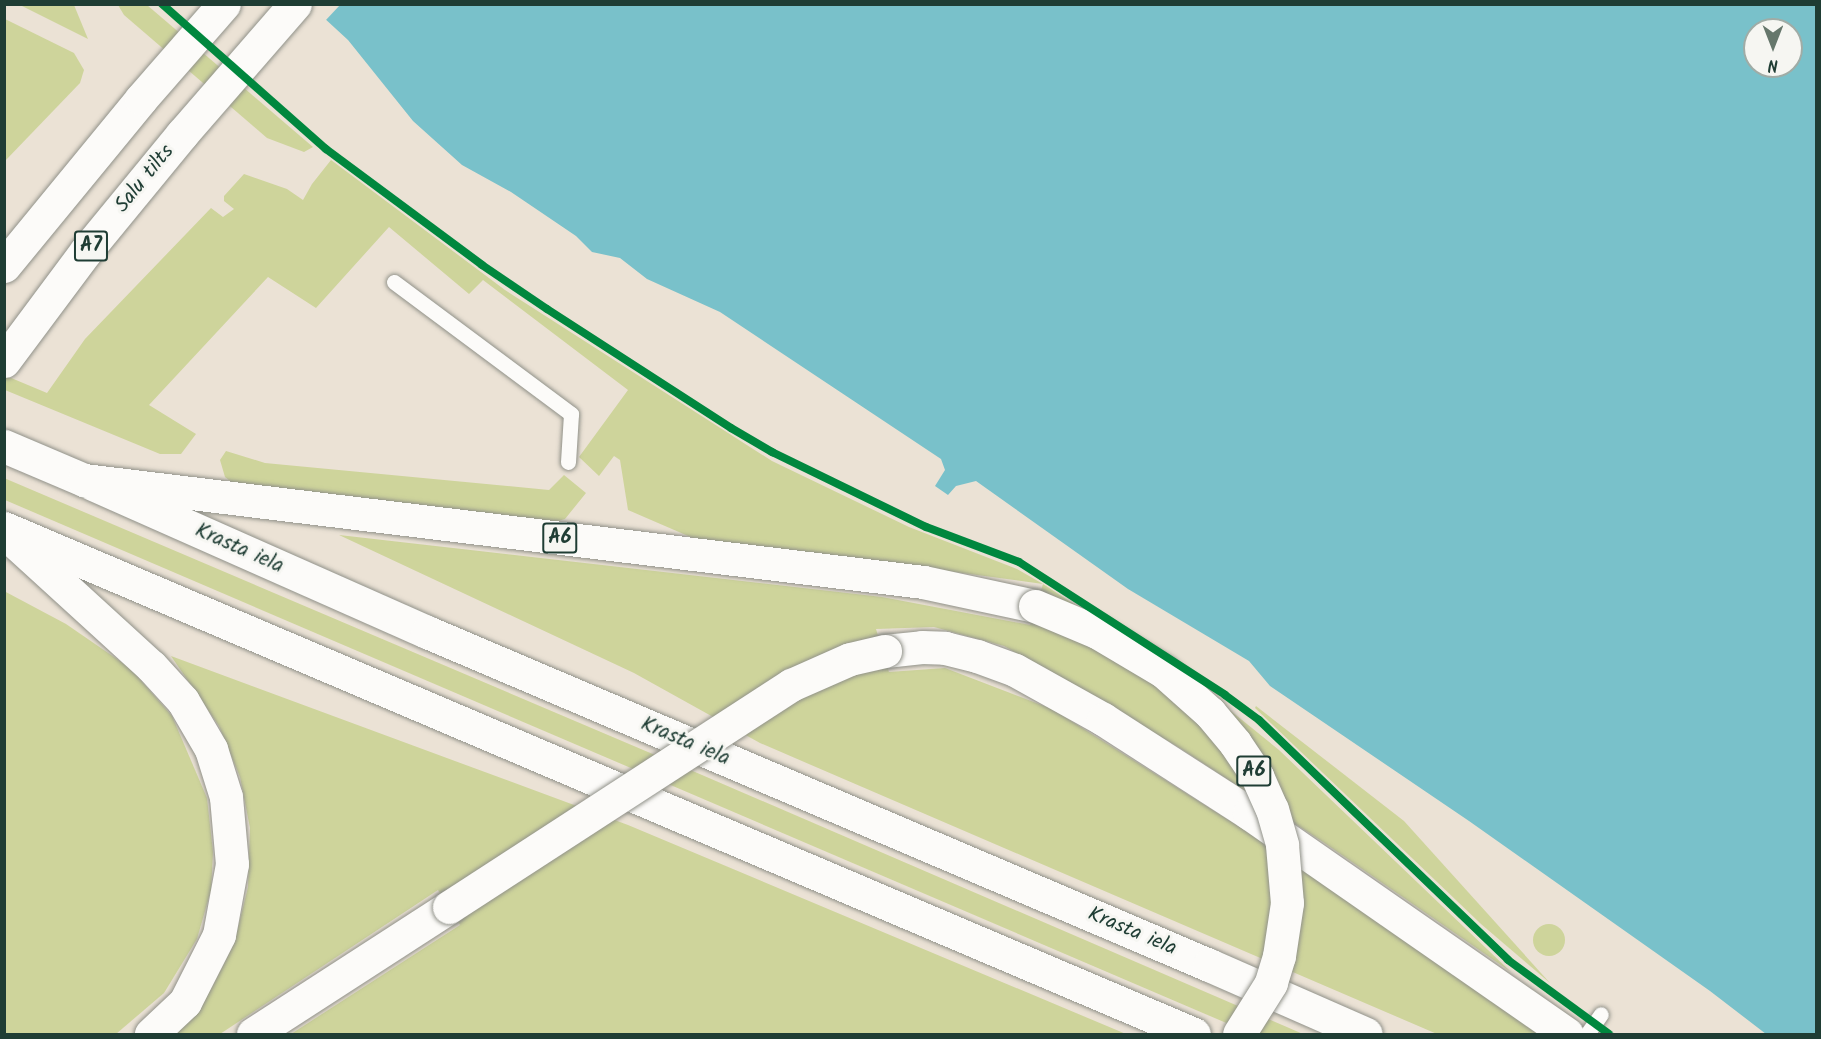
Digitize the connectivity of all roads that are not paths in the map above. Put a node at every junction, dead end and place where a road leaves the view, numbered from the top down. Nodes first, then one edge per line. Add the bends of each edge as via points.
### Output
1 (224, 4) edge
2 (295, 4) edge
3 (4, 267) edge
4 (394, 282) dead end
5 (4, 361) edge
6 (4, 446) edge
7 (568, 462) dead end
8 (84, 480) junction
9 (4, 530) edge
10 (1601, 1014) dead end
11 (152, 1035) edge
12 (253, 1035) edge
13 (1194, 1035) edge
14 (1239, 1035) edge
15 (1366, 1035) edge
16 (1567, 1035) edge
17 (1587, 1035) edge

1 - 3 main road, A7
2 - 5 main road, Salu tilts / A7 via 86,251
4 - 7 lane via 571,414
6 - 8 main road, Krasta iela / A6
8 - 14 main road, A6, bridge via 923,582 1035,606 1097,632 1164,672 1210,714 1257,776 1272,809 1282,845 1287,903 1271,983
8 - 15 main road, Krasta iela via 438,637
9 - 11 main road via 151,666 183,701 211,748 226,797 232,864 219,935 185,1002
9 - 13 main road
10 - 17 lane
12 - 16 main road, bridge via 791,685 850,659 922,647 945,648 1015,670 1103,719 1249,813

